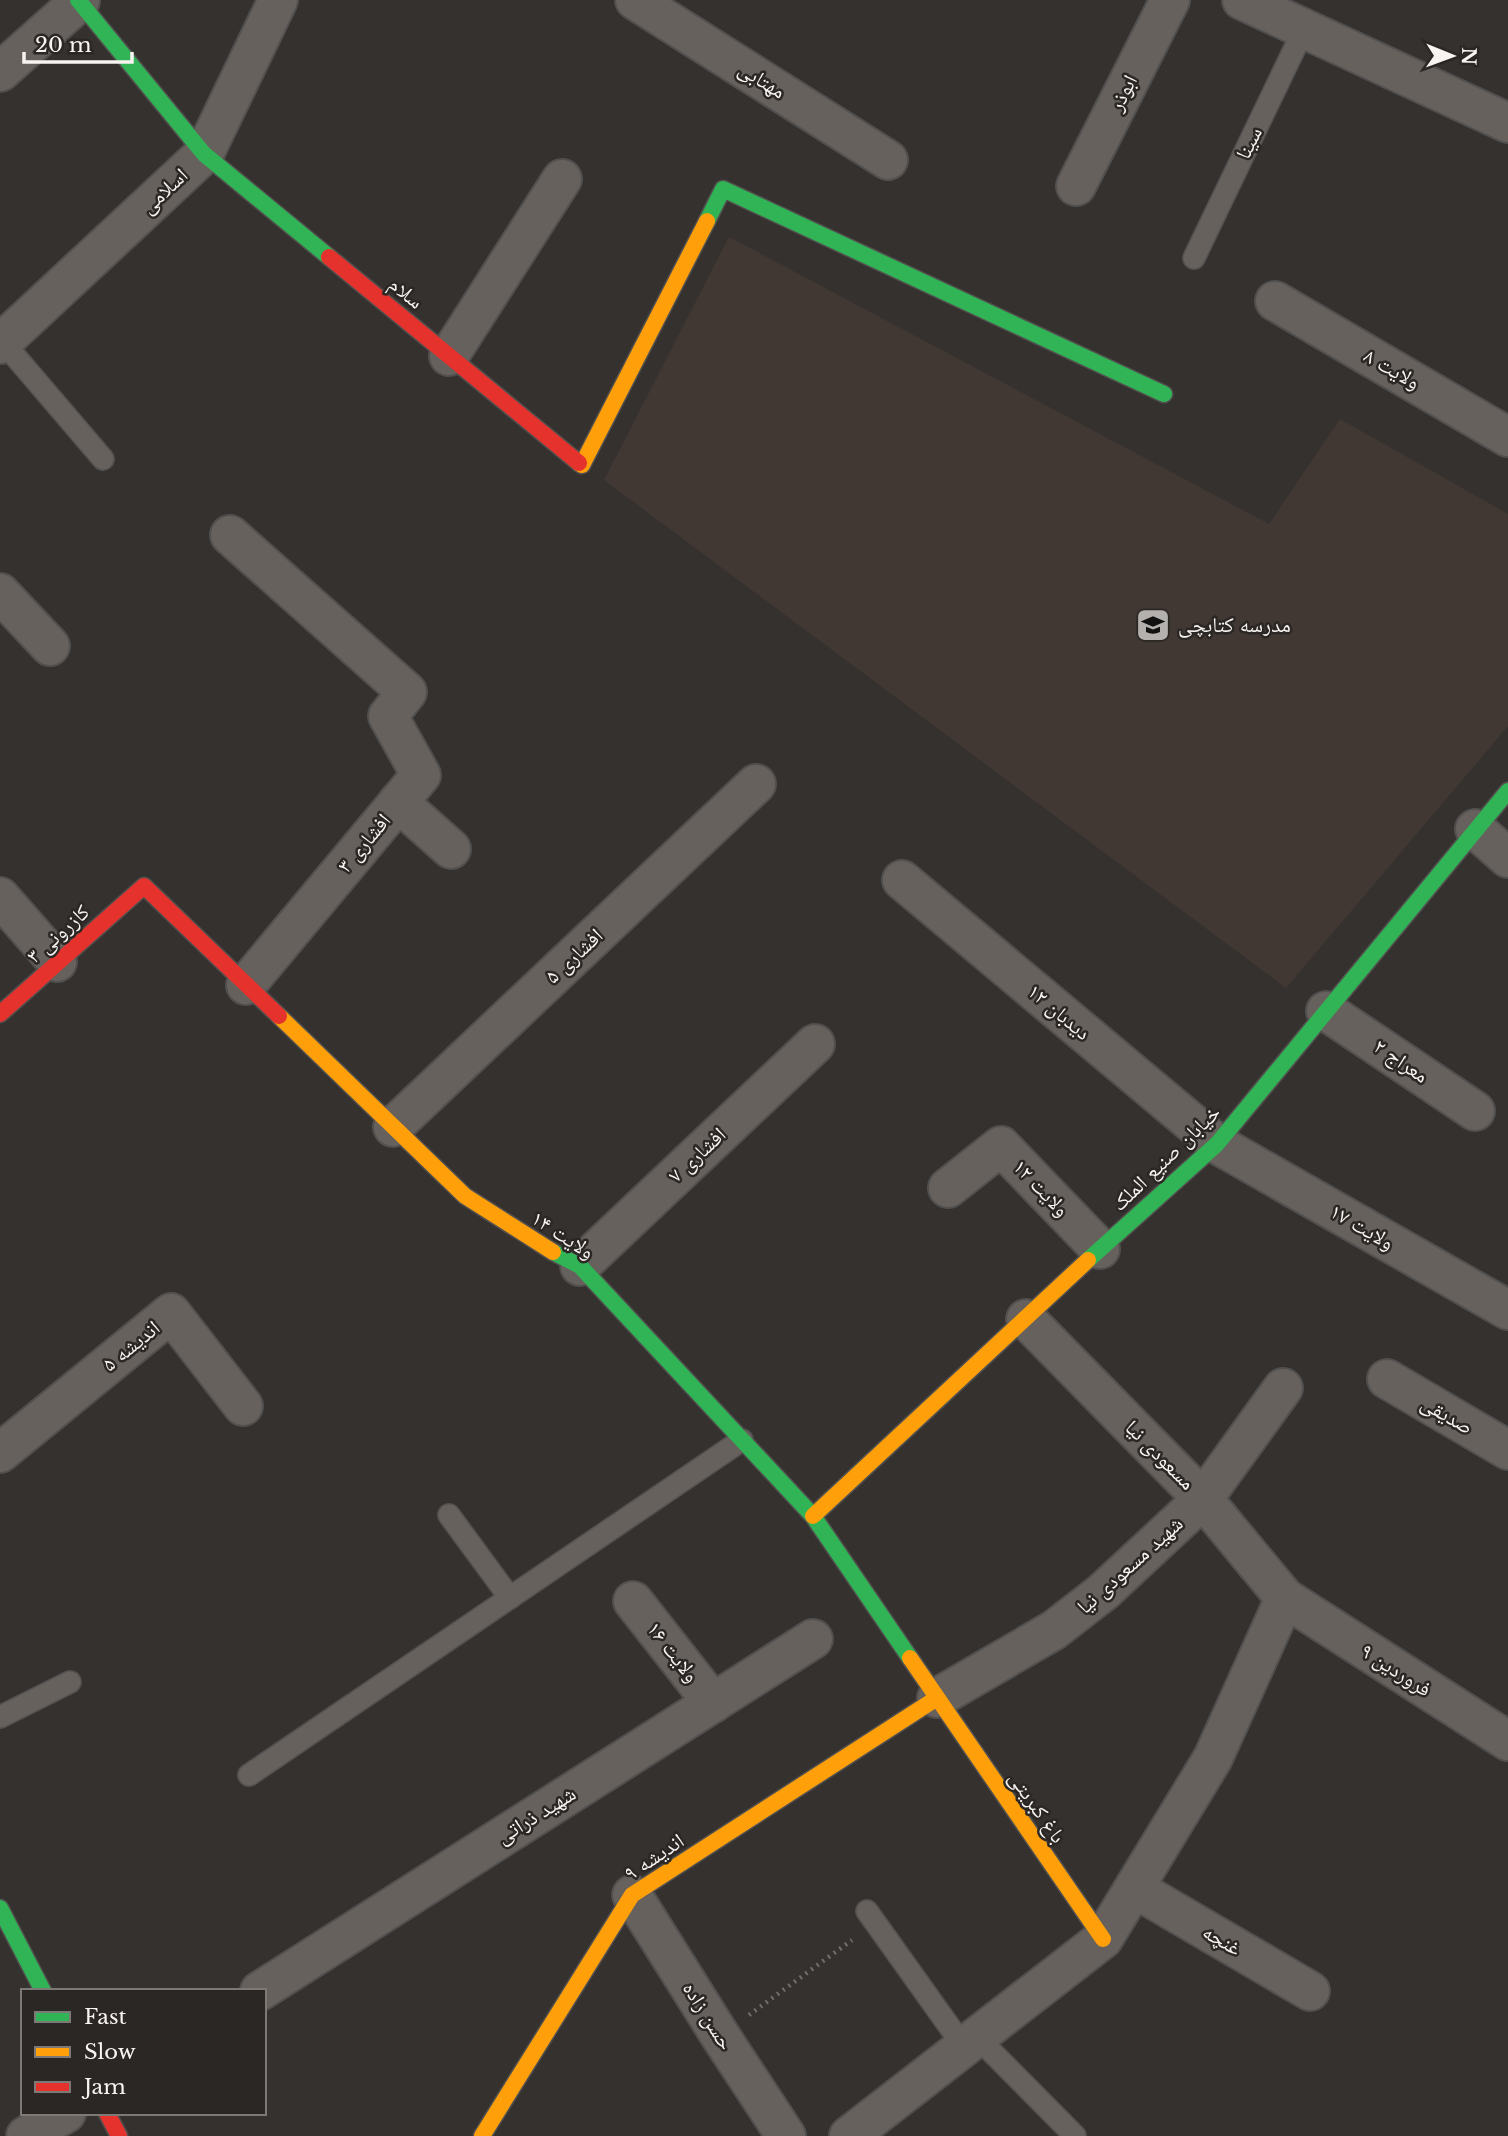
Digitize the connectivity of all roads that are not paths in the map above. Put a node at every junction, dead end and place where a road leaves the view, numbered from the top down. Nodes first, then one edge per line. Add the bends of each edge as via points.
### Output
1 (278, 0) edge
2 (635, 0) edge
3 (1170, 0) edge
4 (1242, 0) edge
5 (79, 1) edge
6 (1304, 29) junction
7 (0, 72) edge
8 (1508, 123) edge
9 (204, 154) junction
10 (888, 160) dead end
11 (562, 179) dead end
12 (1076, 186) dead end
13 (1194, 258) dead end
14 (1275, 301) dead end
15 (1, 343) edge
16 (449, 356) junction
17 (1164, 394) dead end
18 (1508, 437) edge
19 (103, 459) dead end
20 (230, 535) dead end
21 (0, 593) edge
22 (50, 646) dead end
23 (756, 784) dead end
24 (1508, 791) edge
25 (398, 802) junction
26 (1475, 829) junction
27 (451, 849) dead end
28 (1508, 858) edge
29 (902, 880) dead end
30 (144, 886) joint
31 (0, 897) edge
32 (57, 962) junction
33 (246, 985) junction
34 (1326, 1011) junction
35 (0, 1014) edge
36 (815, 1044) dead end
37 (1475, 1111) dead end
38 (393, 1127) junction
39 (1217, 1144) junction
40 (948, 1188) dead end
41 (1100, 1249) junction
42 (580, 1266) junction
43 (1508, 1310) edge
44 (1026, 1319) junction
45 (1387, 1379) dead end
46 (1283, 1388) dead end
47 (243, 1406) dead end
48 (742, 1440) junction
49 (1508, 1450) edge
50 (0, 1453) edge
51 (1203, 1499) junction
52 (449, 1515) dead end
53 (813, 1516) junction
54 (510, 1598) junction
55 (1285, 1598) junction
56 (633, 1601) dead end
57 (813, 1639) dead end
58 (70, 1682) dead end
59 (937, 1698) junction
60 (713, 1703) junction
61 (0, 1717) edge
62 (1508, 1741) edge
63 (249, 1775) dead end
64 (1134, 1888) junction
65 (632, 1895) junction
66 (0, 1908) edge
67 (872, 1917) road end
68 (1103, 1939) junction
69 (42, 1989) edge
70 (263, 1989) edge
71 (1310, 1991) dead end
72 (970, 2042) junction
73 (63, 2115) edge
74 (108, 2115) edge
75 (497, 2129) edge
76 (26, 2136) edge
77 (119, 2136) edge
78 (786, 2136) edge
79 (849, 2136) edge
80 (1075, 2136) edge

1 - 9 street, اسلامی
2 - 10 street, مهتابی
3 - 12 street, ابوذر
4 - 6 street
5 - 7 street
5 - 9 street, سلام
6 - 8 street
6 - 13 lane, سینا
9 - 15 street, اسلامی
9 - 16 street, سلام
11 - 16 street
14 - 18 street, ولایت ۸
15 - 19 lane
16 - 17 street, سلام via 582,465 723,189
20 - 25 street, افشاری ۳ via 407,692 388,716 421,775
21 - 22 street
23 - 38 street, افشاری ۵
24 - 26 street, خیابان صنیع الملک
25 - 27 street
25 - 33 street, افشاری ۳
26 - 28 street
26 - 34 street, خیابان صنیع الملک
29 - 39 street, دیدبان ۱۲
30 - 32 street, کازرونی ۳
30 - 33 street, ولایت ۱۴
31 - 32 street
32 - 35 street, کازرونی ۳
33 - 38 street, ولایت ۱۴
34 - 37 street, معراج ۲
34 - 39 street, خیابان صنیع الملک
36 - 42 street, افشاری ۷
38 - 42 street, ولایت ۱۴ via 465,1196
39 - 41 street, خیابان صنیع الملک
39 - 43 street, ولایت ۱۷
40 - 41 street, ولایت ۱۲ via 1001,1146
41 - 44 street, خیابان صنیع الملک
42 - 48 street, ولایت ۱۴
44 - 51 street, مسعودی نیا
44 - 53 street, خیابان صنیع الملک
45 - 49 street, صدیقی
46 - 51 street, شهید مسعودی نیا
47 - 50 street, اندیشه ۵ via 171,1313
48 - 53 street, ولایت ۱۴
48 - 54 lane
51 - 55 street, مسعودی نیا
51 - 59 street, شهید مسعودی نیا via 1103,1592 1054,1630
52 - 54 lane
53 - 59 street, ولایت ۱۴
54 - 63 lane
55 - 62 street, فروردین ۹
55 - 64 street via 1213,1758
56 - 60 street, ولایت ۱۶
57 - 60 street, شهید ذراتی
58 - 61 lane
59 - 65 street, اندیشه ۹
59 - 68 street, باغ کبریتی
60 - 70 street, شهید ذراتی
64 - 68 street
64 - 71 street, غنچه
65 - 75 street, اندیشه ۹
65 - 78 street, حسن زاده
66 - 69 street
67 - 72 lane
68 - 72 street
72 - 79 street
72 - 80 lane
73 - 76 street
74 - 77 street

